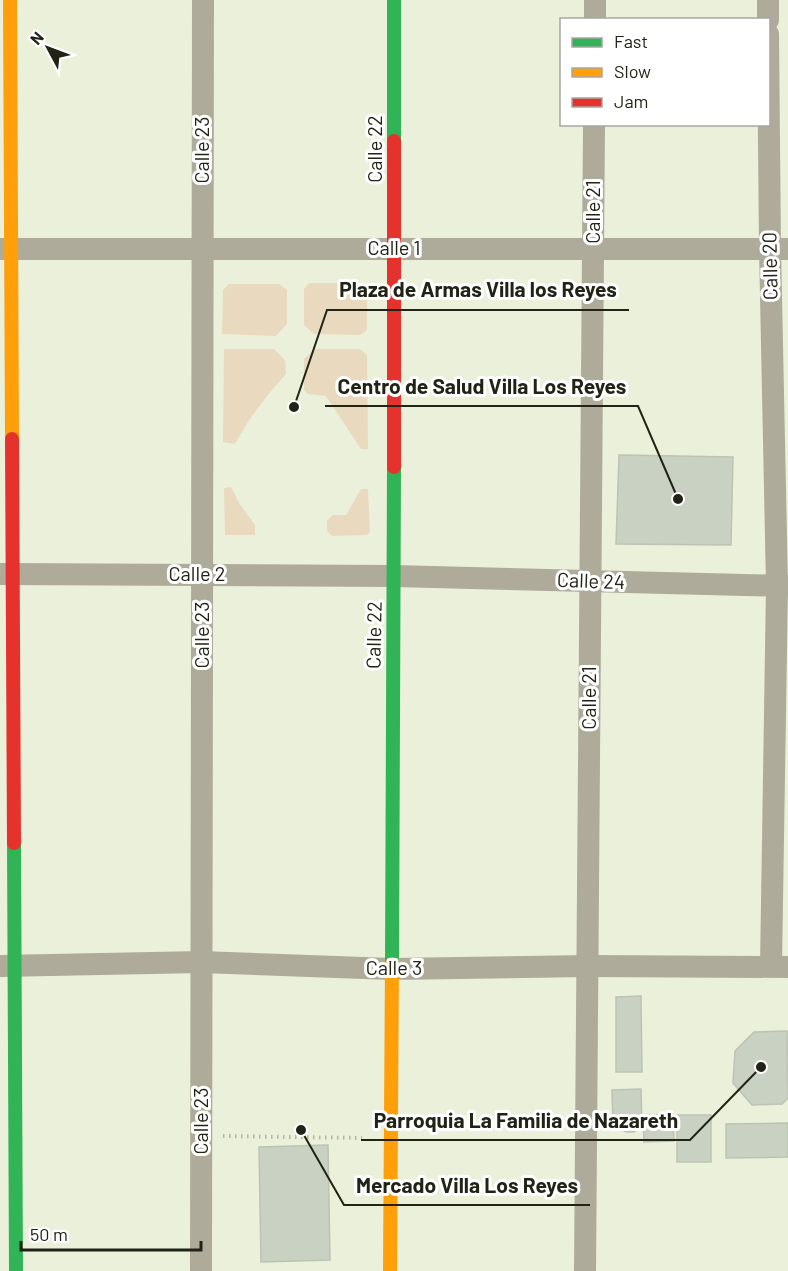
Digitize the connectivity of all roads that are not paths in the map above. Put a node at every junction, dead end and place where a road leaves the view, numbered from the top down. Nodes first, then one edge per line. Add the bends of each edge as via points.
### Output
1 (10, 0) edge
2 (202, 0) edge
3 (394, 0) edge
4 (595, 0) edge
5 (768, 0) edge
6 (595, 18) edge
7 (768, 18) edge
8 (770, 73) edge
9 (594, 126) edge
10 (394, 248) junction
11 (593, 248) junction
12 (779, 248) edge
13 (6, 249) edge
14 (202, 249) junction
15 (6, 574) edge
16 (202, 574) junction
17 (394, 576) junction
18 (590, 581) junction
19 (783, 586) edge
20 (201, 962) junction
21 (7, 965) edge
22 (587, 966) junction
23 (779, 966) edge
24 (391, 969) junction
25 (16, 1271) edge
26 (201, 1271) edge
27 (390, 1271) edge
28 (585, 1271) edge

1 - 13 street
2 - 14 street, Calle 23
3 - 10 street, Calle 22
4 - 6 street
5 - 7 street
8 - 12 street, Calle 20
9 - 11 street, Calle 21
10 - 11 street, Calle 1
10 - 14 street, Calle 1
10 - 17 street, Calle 22
11 - 12 street, Calle 1
11 - 18 street, Calle 21
12 - 19 street, Calle 20
13 - 14 street, Calle 1
13 - 15 street
14 - 16 street, Calle 23
15 - 16 street, Calle 2
15 - 21 street
16 - 17 street, Calle 2
16 - 20 street, Calle 23
17 - 18 street, Calle 24
17 - 24 street, Calle 22
18 - 19 street, Calle 24
18 - 22 street, Calle 21
19 - 23 street, Calle 20
20 - 21 street, Calle 3
20 - 24 street, Calle 3
20 - 26 street, Calle 23
21 - 25 street
22 - 23 street, Calle 3
22 - 24 street, Calle 3
22 - 28 street, Calle 21
24 - 27 street, Calle 22

